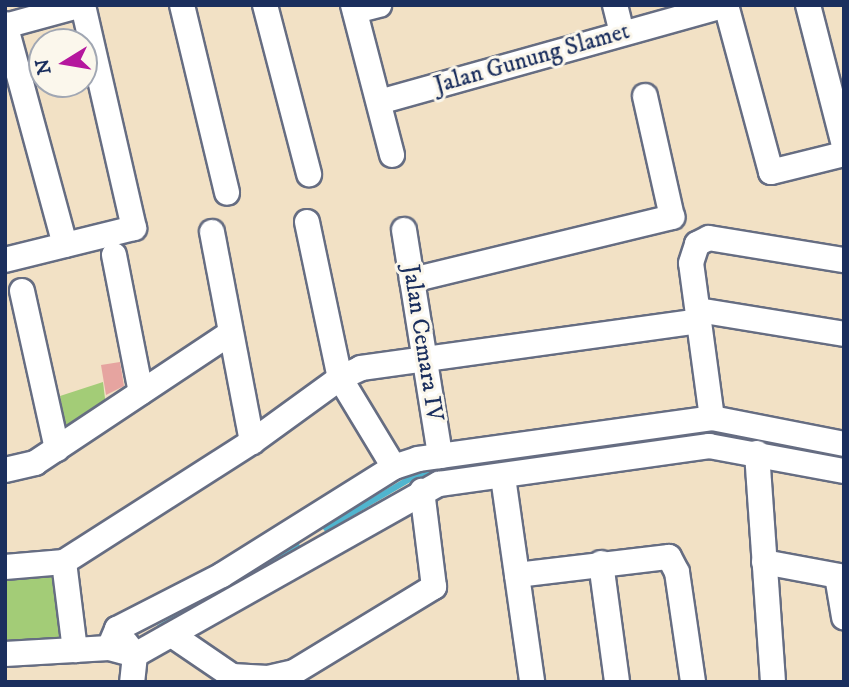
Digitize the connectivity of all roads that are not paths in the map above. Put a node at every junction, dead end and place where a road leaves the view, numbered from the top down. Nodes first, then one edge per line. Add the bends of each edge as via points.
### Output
1 (83, 5) edge
2 (182, 5) edge
3 (265, 5) edge
4 (379, 5) edge
5 (615, 5) edge
6 (726, 5) edge
7 (808, 5) edge
8 (354, 8) edge
9 (5, 25) edge
10 (622, 33) junction
11 (645, 96) dead end
12 (379, 102) junction
13 (844, 145) edge
14 (392, 155) dead end
15 (844, 155) edge
16 (309, 174) dead end
17 (227, 193) dead end
18 (307, 222) dead end
19 (404, 230) dead end
20 (212, 232) dead end
21 (65, 245) junction
22 (114, 255) dead end
23 (5, 260) edge
24 (844, 260) edge
25 (412, 280) junction
26 (22, 291) dead end
27 (699, 316) junction
28 (844, 334) edge
29 (228, 335) junction
30 (425, 362) junction
31 (340, 378) junction
32 (141, 392) junction
33 (712, 418) junction
34 (252, 442) junction
35 (844, 444) edge
36 (57, 449) junction
37 (757, 453) junction
38 (440, 456) junction
39 (394, 467) junction
40 (5, 470) edge
41 (844, 471) edge
42 (503, 477) junction
43 (422, 491) junction
44 (315, 535) junction
45 (64, 562) junction
46 (764, 562) junction
47 (601, 563) junction
48 (5, 567) edge
49 (517, 575) junction
50 (840, 576) edge
51 (844, 617) edge
52 (172, 635) junction
53 (113, 638) junction
54 (75, 650) junction
55 (5, 654) edge
56 (135, 655) junction
57 (132, 682) edge
58 (532, 682) edge
59 (617, 682) edge
60 (692, 682) edge
61 (774, 682) edge

1 - 9 street
1 - 21 street via 134,228
2 - 17 street
3 - 16 street
4 - 8 street
5 - 10 street
6 - 10 street, Jalan Gunung Slamet
6 - 15 street via 771,172
7 - 13 street
8 - 12 street
9 - 21 street
10 - 12 street, Jalan Gunung Slamet
11 - 25 street via 672,217
12 - 14 street
18 - 31 street
19 - 25 street, Jalan Cemara IV
20 - 29 street
21 - 23 street
22 - 32 street
24 - 27 street via 759,244 702,240 693,250 691,263
25 - 30 street, Jalan Cemara IV
26 - 36 street
27 - 28 street
27 - 30 street
27 - 33 street
29 - 32 street
29 - 34 street
30 - 31 street via 361,368
30 - 38 street, Jalan Cemara IV
31 - 34 street
31 - 39 street
32 - 36 street
33 - 35 street
33 - 38 street
34 - 45 street
36 - 40 street via 35,463
37 - 41 street
37 - 42 street via 724,446 691,447
37 - 46 street
38 - 39 street
39 - 44 street
42 - 43 street via 439,484
42 - 49 street
43 - 44 street
43 - 52 street via 434,587 293,673 268,678 232,676
44 - 52 street
44 - 53 street via 222,575
45 - 48 street
45 - 54 street
46 - 50 street
46 - 61 street
47 - 49 street
47 - 59 street
47 - 60 street via 670,557 675,563
49 - 58 street
50 - 51 street
52 - 56 street
53 - 54 street
53 - 56 street
54 - 55 street
56 - 57 street

